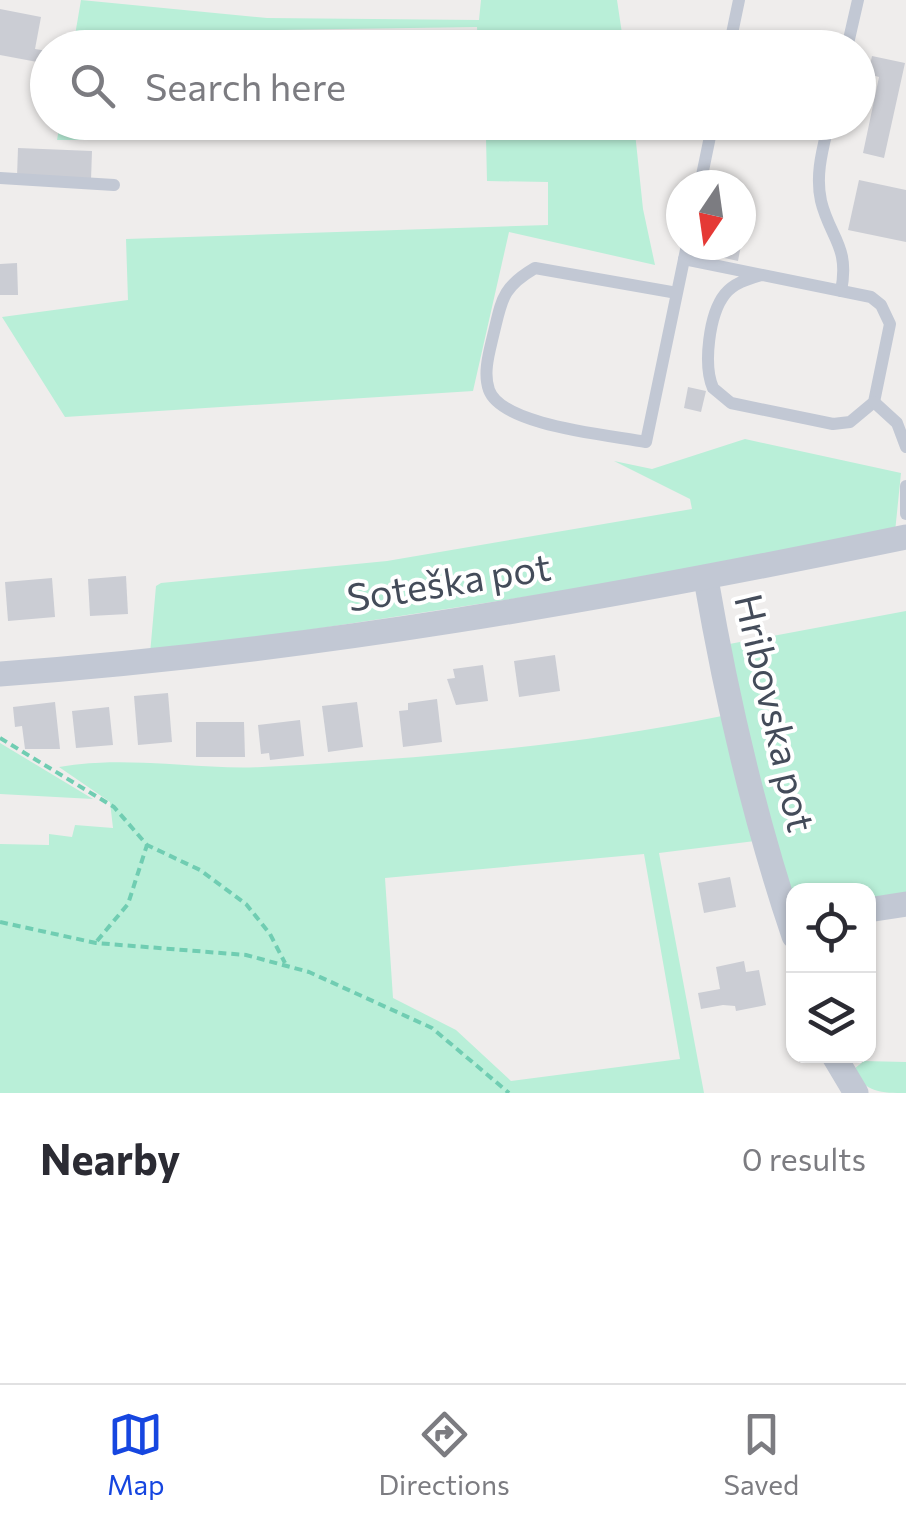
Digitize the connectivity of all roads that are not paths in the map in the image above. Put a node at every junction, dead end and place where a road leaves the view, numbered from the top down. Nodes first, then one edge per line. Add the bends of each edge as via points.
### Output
1 (738, 0) edge
2 (858, 0) edge
3 (732, 30) edge
4 (851, 30) edge
5 (709, 140) edge
6 (826, 140) edge
7 (703, 170) edge
8 (0, 178) edge
9 (114, 185) dead end
10 (684, 260) edge
11 (712, 260) edge
12 (761, 275) junction
13 (841, 291) junction
14 (677, 293) junction
15 (874, 402) junction
16 (906, 448) edge
17 (906, 486) edge
18 (906, 514) edge
19 (906, 537) edge
20 (706, 578) junction
21 (0, 674) edge
22 (906, 904) edge
23 (786, 909) edge
24 (876, 909) edge
25 (838, 1063) edge
26 (856, 1093) edge

1 - 3 lane
2 - 4 lane
5 - 7 lane
6 - 13 lane via 819,185 842,246
8 - 9 lane
10 - 14 lane
11 - 12 lane
12 - 13 lane
12 - 15 lane via 732,288 720,304 708,356 714,388 731,403 833,424 860,417
13 - 15 lane via 881,304 890,324
14 - 14 lane via 535,268 502,297 487,360 488,389 508,412 646,442
15 - 16 lane via 897,423
17 - 18 lane
19 - 20 street, Soteška pot
20 - 21 street, Soteška pot via 186,660
20 - 23 street, Hribovska pot via 730,720
22 - 24 street
25 - 26 street

